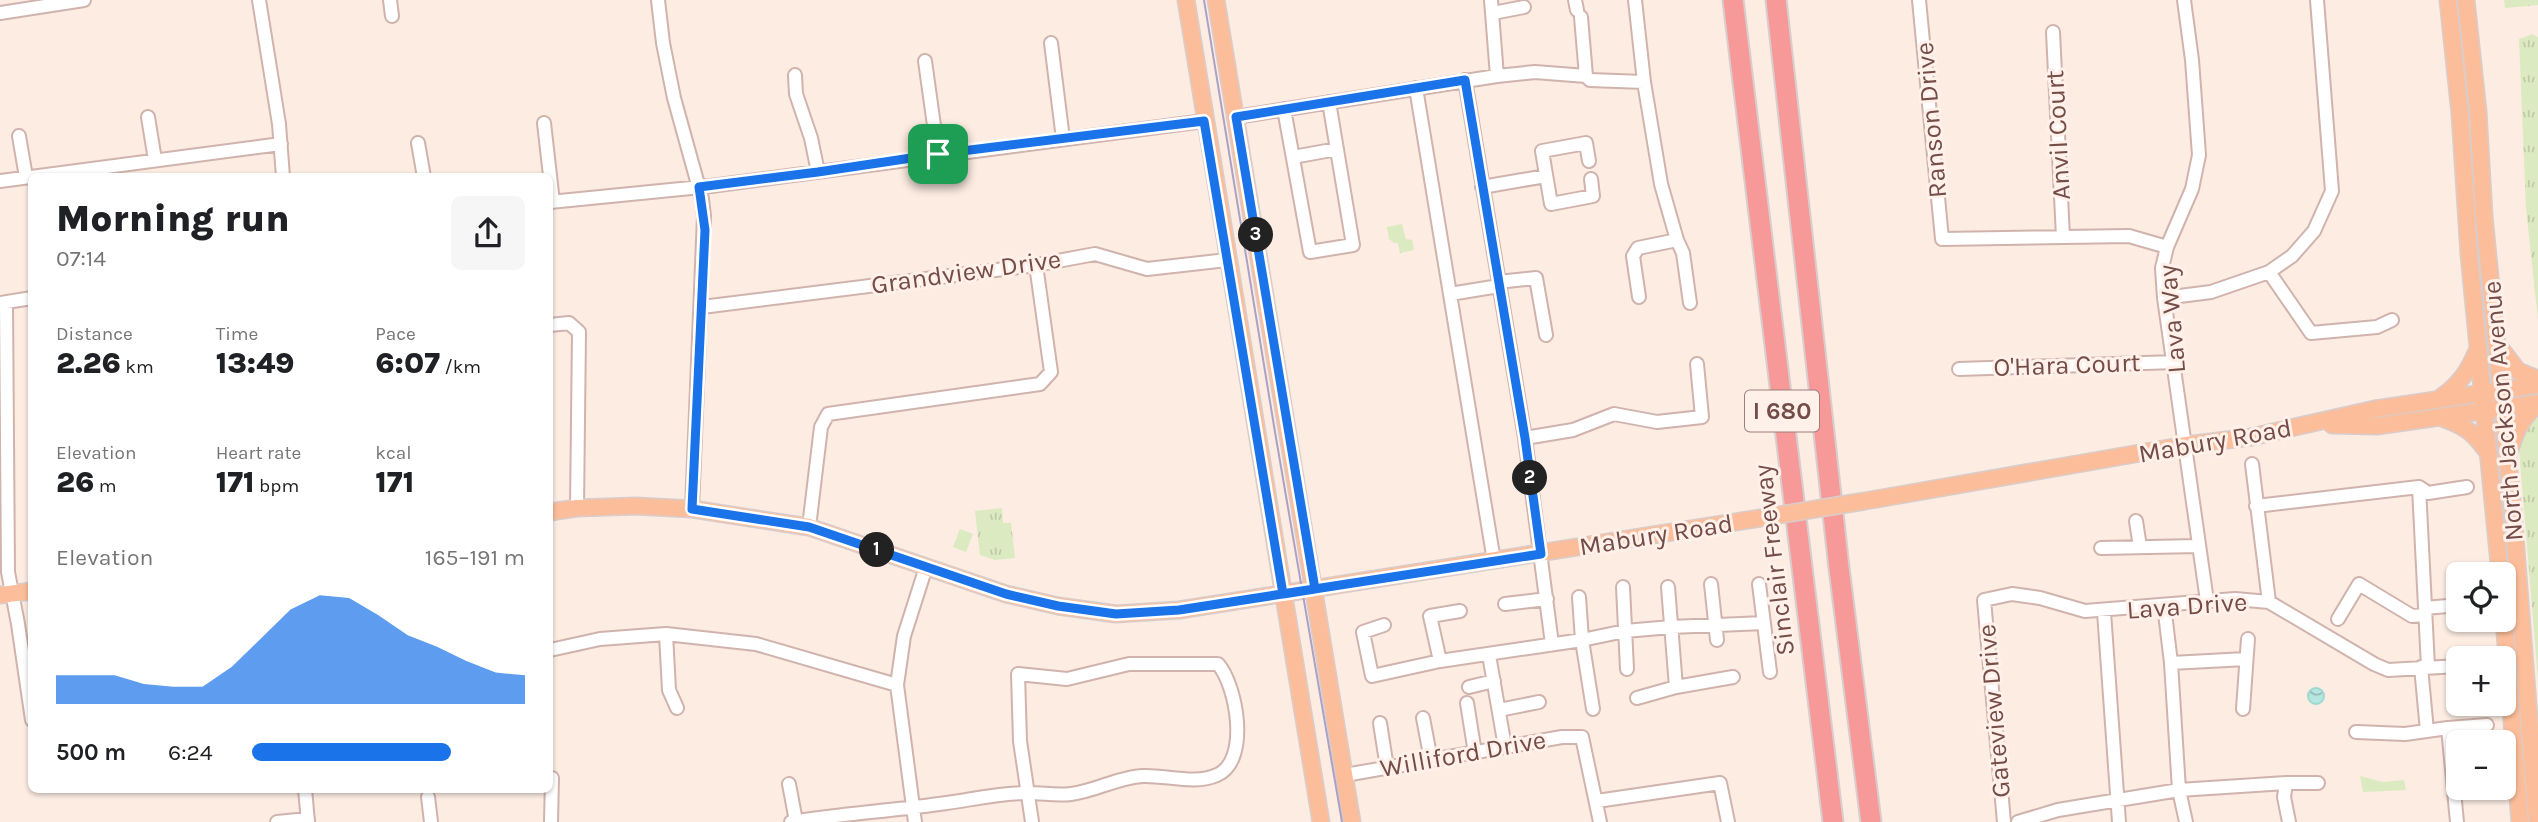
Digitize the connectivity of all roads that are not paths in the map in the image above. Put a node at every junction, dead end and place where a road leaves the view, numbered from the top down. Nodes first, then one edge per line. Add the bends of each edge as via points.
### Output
1 (84, 0) edge
2 (259, 0) edge
3 (390, 0) edge
4 (658, 0) edge
5 (1186, 0) edge
6 (1216, 0) edge
7 (1635, 0) edge
8 (1733, 0) edge
9 (1776, 0) edge
10 (1919, 0) edge
11 (2184, 0) edge
12 (2317, 0) edge
13 (2448, 0) edge
14 (2466, 0) edge
15 (1492, 7) edge
16 (1524, 7) dead end
17 (1578, 9) edge
18 (0, 13) edge
19 (392, 16) dead end
20 (2053, 32) dead end
21 (1051, 43) dead end
22 (925, 61) dead end
23 (795, 75) dead end
24 (1497, 76) junction
25 (1586, 76) junction
26 (1465, 80) junction
27 (1644, 82) junction
28 (1416, 88) junction
29 (1329, 102) junction
30 (1284, 109) junction
31 (148, 117) dead end
32 (1236, 117) junction
33 (1204, 121) junction
34 (544, 123) dead end
35 (19, 136) dead end
36 (1063, 139) junction
37 (418, 143) dead end
38 (281, 144) junction
39 (1336, 149) junction
40 (938, 154) junction
41 (1293, 157) junction
42 (155, 160) junction
43 (1589, 161) dead end
44 (818, 172) junction
45 (56, 173) edge
46 (283, 173) edge
47 (423, 173) edge
48 (548, 173) edge
49 (1546, 176) junction
50 (26, 177) joint
51 (1591, 179) dead end
52 (0, 181) edge
53 (699, 187) junction
54 (1482, 187) junction
55 (553, 202) edge
56 (2063, 237) junction
57 (1677, 240) junction
58 (2167, 247) junction
59 (1227, 260) junction
60 (1036, 265) junction
61 (2269, 272) junction
62 (1499, 284) junction
63 (1450, 294) junction
64 (1639, 296) dead end
65 (2164, 298) junction
66 (28, 299) edge
67 (3, 302) edge
68 (1690, 303) dead end
69 (702, 307) junction
70 (2392, 320) dead end
71 (553, 325) edge
72 (1546, 335) dead end
73 (2497, 342) junction
74 (2479, 348) junction
75 (2175, 362) junction
76 (1697, 364) dead end
77 (1959, 369) dead end
78 (2538, 379) edge
79 (2538, 385) edge
80 (2501, 391) junction
81 (2483, 393) junction
82 (2438, 400) junction
83 (2538, 404) edge
84 (2494, 410) junction
85 (2439, 417) junction
86 (2312, 424) junction
87 (1525, 438) junction
88 (2186, 445) junction
89 (2489, 455) junction
90 (2507, 459) junction
91 (2252, 464) dead end
92 (2419, 487) junction
93 (2467, 487) dead end
94 (2256, 506) junction
95 (577, 508) junction
96 (692, 509) junction
97 (553, 512) edge
98 (2136, 521) dead end
99 (809, 527) junction
100 (2198, 546) junction
101 (2140, 547) junction
102 (2101, 548) dead end
103 (1541, 554) junction
104 (1494, 561) junction
105 (2499, 562) edge
106 (926, 567) junction
107 (1711, 584) dead end
108 (1759, 584) dead end
109 (1623, 587) dead end
110 (1668, 587) dead end
111 (1315, 589) junction
112 (28, 592) edge
113 (1283, 594) junction
114 (5, 595) edge
115 (1579, 597) dead end
116 (1547, 599) junction
117 (1984, 600) joint
118 (2207, 601) junction
119 (2269, 602) junction
120 (1505, 604) dead end
121 (2164, 605) junction
122 (2446, 607) edge
123 (1460, 611) dead end
124 (2105, 611) junction
125 (2425, 611) junction
126 (2338, 619) dead end
127 (1764, 623) junction
128 (1384, 625) dead end
129 (1716, 625) junction
130 (1671, 627) junction
131 (1625, 631) junction
132 (666, 634) junction
133 (2248, 639) dead end
134 (1582, 640) junction
135 (1717, 640) dead end
136 (1552, 643) junction
137 (553, 649) edge
138 (1489, 655) junction
139 (2246, 659) junction
140 (1440, 661) junction
141 (2171, 663) junction
142 (2446, 666) edge
143 (2425, 667) junction
144 (1627, 669) dead end
145 (1770, 672) dead end
146 (1734, 677) dead end
147 (1494, 681) junction
148 (897, 685) junction
149 (1469, 687) dead end
150 (1676, 687) junction
151 (28, 693) edge
152 (1637, 698) dead end
153 (1539, 702) dead end
154 (1467, 703) dead end
155 (677, 708) dead end
156 (1593, 709) dead end
157 (2243, 709) dead end
158 (1499, 710) junction
159 (2511, 716) edge
160 (1423, 718) dead end
161 (1380, 723) dead end
162 (2487, 725) dead end
163 (2448, 727) junction
164 (2427, 731) junction
165 (2356, 732) dead end
166 (1505, 747) junction
167 (1475, 753) junction
168 (1432, 760) junction
169 (1387, 768) junction
170 (1345, 775) junction
171 (2286, 783) junction
172 (2318, 783) dead end
173 (789, 784) dead end
174 (2179, 790) junction
175 (305, 793) edge
176 (552, 793) edge
177 (1028, 793) junction
178 (428, 797) dead end
179 (1597, 801) junction
180 (2118, 802) junction
181 (914, 807) junction
182 (308, 820) edge
183 (277, 822) edge
184 (431, 822) edge
185 (551, 822) edge
186 (794, 822) edge
187 (915, 822) edge
188 (1032, 822) edge
189 (1321, 822) edge
190 (1352, 822) edge
191 (1600, 822) edge
192 (1728, 822) edge
193 (1833, 822) edge
194 (1871, 822) edge
195 (2004, 822) edge
196 (2018, 822) edge
197 (2119, 822) edge
198 (2186, 822) edge
199 (2289, 822) edge
200 (2457, 822) edge
201 (2520, 822) edge
202 (2537, 822) edge

1 - 18 street
2 - 38 street
3 - 19 street
4 - 53 street via 674,98
5 - 33 main road
6 - 32 main road
7 - 27 street
8 - 193 highway, Sinclair Freeway / I 680
9 - 194 highway, I 680
10 - 56 street, Ranson Drive via 1942,239
11 - 58 street, Lava Way via 2199,155 2192,189
12 - 61 street via 2332,191 2314,231 2292,256
13 - 74 main road, North Jackson Avenue
14 - 73 main road, North Jackson Avenue
15 - 16 street
15 - 24 street
17 - 25 street
20 - 56 street, Anvil Court
21 - 36 street
22 - 40 street
23 - 44 street
24 - 25 street via 1535,72
24 - 26 street
25 - 27 street via 1590,80
26 - 28 street
26 - 54 street
27 - 57 street via 1661,184
28 - 29 street
28 - 63 street
29 - 30 street
29 - 39 street
30 - 32 street
30 - 41 street
31 - 42 street
32 - 111 main road
33 - 36 street
33 - 59 main road
34 - 48 street
35 - 50 street
36 - 40 street
37 - 47 street
38 - 42 street
38 - 46 street
39 - 41 street
39 - 41 street via 1353,245 1310,252
40 - 44 street
42 - 45 street
43 - 49 street via 1586,143 1542,151
44 - 53 street
49 - 51 street via 1551,204 1594,197
49 - 54 street
50 - 52 street
53 - 55 street
53 - 69 street via 705,230
54 - 62 street
56 - 58 street via 2129,236
57 - 64 street via 1638,248 1633,256
57 - 68 street
58 - 65 street, Lava Way via 2162,268
59 - 60 street, Grandview Drive via 1147,269 1095,254
59 - 113 main road
60 - 69 street, Grandview Drive
60 - 99 street via 1051,372 1046,380 828,414 821,427
61 - 65 street via 2211,292
61 - 70 street via 2311,333 2377,327
62 - 63 street
62 - 72 street via 1536,278
62 - 87 street
63 - 104 street
65 - 75 street, Lava Way
66 - 67 street
67 - 114 street
69 - 96 street
71 - 95 street via 569,323 579,332
73 - 78 main road via 2518,371
73 - 80 main road, North Jackson Avenue
74 - 81 main road, North Jackson Avenue
74 - 82 main road via 2457,386
75 - 77 street, O'Hara Court
75 - 88 street, Lava Way
76 - 87 street via 1702,417 1657,422 1614,414 1573,430
79 - 80 main road, Mabury Road
80 - 81 main road, Mabury Road
80 - 84 main road, North Jackson Avenue
81 - 82 main road, Mabury Road
81 - 84 main road, North Jackson Avenue
82 - 86 main road, Mabury Road
83 - 84 main road, Mabury Road
83 - 90 main road via 2516,430
84 - 85 main road, Mabury Road
84 - 89 main road, North Jackson Avenue
84 - 90 main road, North Jackson Avenue
85 - 86 main road, Mabury Road via 2377,426
85 - 89 main road via 2464,426
86 - 88 main road, Mabury Road
87 - 103 street
88 - 100 street, Lava Way
88 - 103 main road, Mabury Road, bridge
89 - 105 main road, North Jackson Avenue
90 - 202 main road, North Jackson Avenue
91 - 94 street
92 - 93 street via 2428,492
92 - 94 street
92 - 125 street
94 - 119 street
95 - 96 main road, Mabury Road
95 - 97 main road, Mabury Road
96 - 99 main road, Mabury Road
98 - 101 street
99 - 106 main road, Mabury Road
100 - 101 street
100 - 118 street, Lava Way
101 - 102 street
103 - 104 main road, Mabury Road
103 - 116 street
104 - 111 main road, Mabury Road
106 - 113 main road, Mabury Road via 1006,594 1116,614 1179,610
106 - 148 street via 904,636
107 - 129 street
108 - 127 street
109 - 131 street
110 - 130 street
111 - 113 main road, Mabury Road
111 - 170 main road
112 - 114 main road
113 - 189 main road
114 - 151 street via 18,624
115 - 134 street
116 - 120 street
116 - 136 street
117 - 124 street, Lava Drive via 2012,594 2084,611
117 - 195 street, Gateview Drive
118 - 119 street, Lava Drive
118 - 121 street, Lava Drive
119 - 143 street, Lava Drive via 2388,670
121 - 124 street, Lava Drive
121 - 141 street
122 - 125 street
123 - 140 street via 1430,616
124 - 180 street
125 - 126 street via 2412,616 2359,584
125 - 143 street
127 - 129 street
127 - 145 street
128 - 140 street via 1363,632 1372,676
129 - 130 street
129 - 135 street
130 - 131 street
130 - 150 street
131 - 134 street
131 - 144 street
132 - 137 street via 600,639
132 - 148 street via 756,644
132 - 155 street via 669,690
133 - 139 street
134 - 136 street
134 - 156 street
136 - 138 street
138 - 140 street
138 - 147 street
139 - 141 street
139 - 157 street
141 - 174 street
142 - 143 street, Lava Drive
143 - 164 street
146 - 150 street
147 - 149 street
147 - 158 street
148 - 181 street
150 - 152 street
153 - 158 street
154 - 167 street
158 - 166 street
159 - 201 main road
160 - 168 street
161 - 169 street
162 - 163 street
163 - 164 street
163 - 200 street
164 - 165 street
166 - 167 street, Williford Drive
166 - 179 street, Williford Drive via 1583,737
167 - 168 street, Williford Drive
168 - 169 street, Williford Drive
169 - 170 street, Williford Drive
170 - 190 main road
171 - 172 street
171 - 174 street
171 - 199 street
173 - 186 street
174 - 180 street
174 - 198 street
175 - 182 street
176 - 185 street
177 - 177 street via 1020,741 1018,674 1067,679 1149,663 1218,664 1223,671 1233,695 1237,734 1233,760 1219,775 1144,776 1073,794
177 - 181 street
177 - 188 street
178 - 184 street
179 - 191 street
179 - 192 street via 1720,783
180 - 196 street via 2058,810
180 - 197 street
181 - 186 street
181 - 187 street
182 - 183 street

